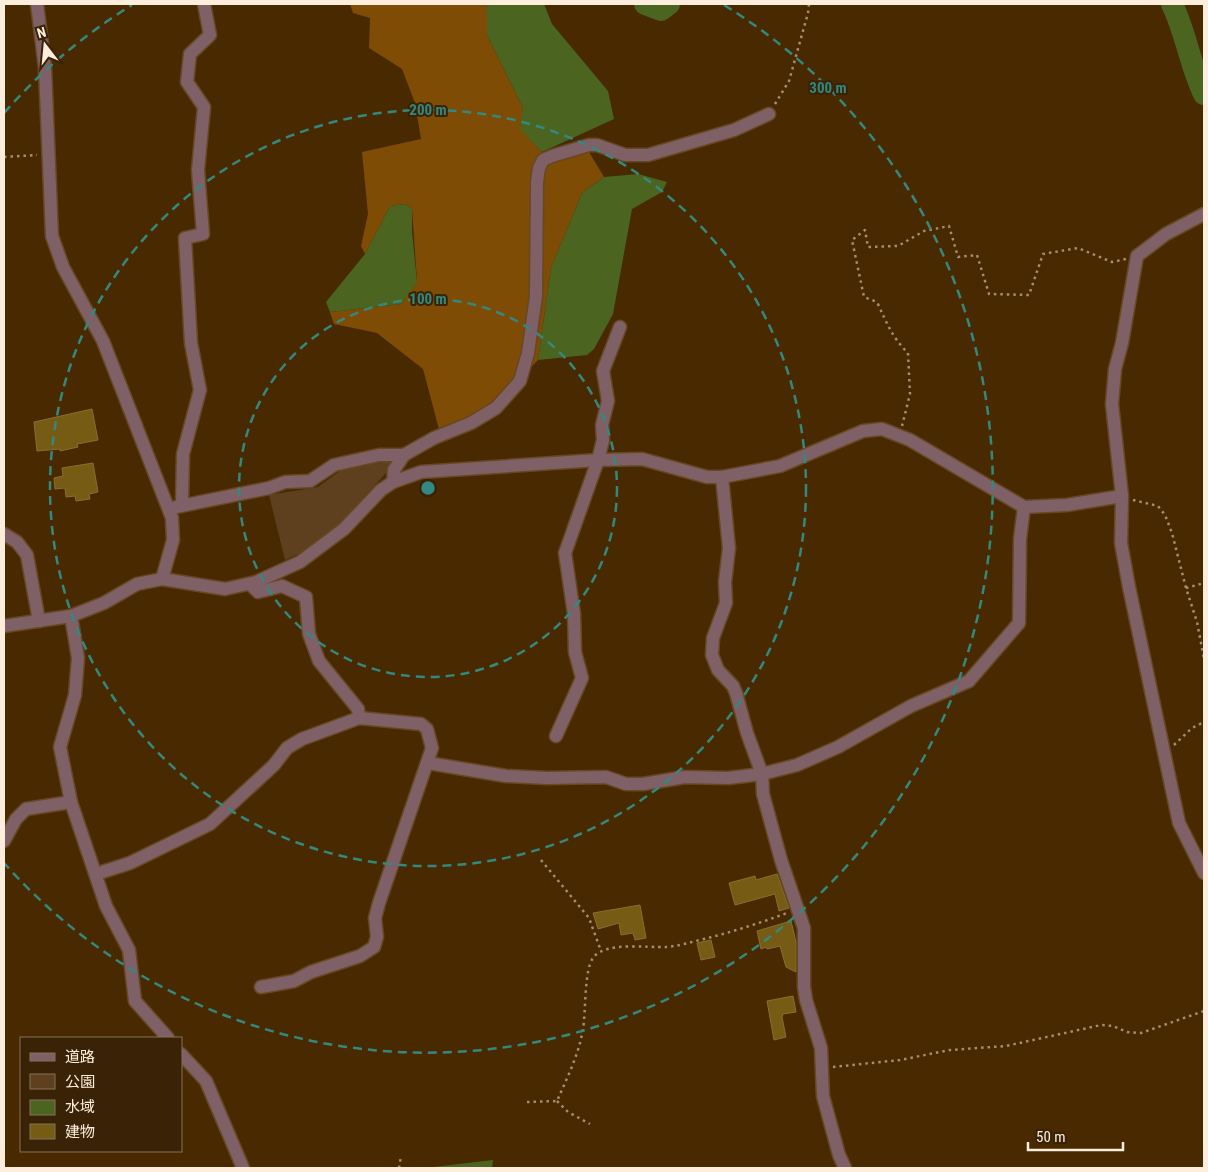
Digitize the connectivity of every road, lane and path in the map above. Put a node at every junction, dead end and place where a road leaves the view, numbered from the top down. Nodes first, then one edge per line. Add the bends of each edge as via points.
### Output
1 (37, 4) edge
2 (204, 4) edge
3 (808, 4) edge
4 (769, 114) joint
5 (48, 154) junction
6 (4, 157) edge
7 (1204, 214) edge
8 (1137, 256) junction
9 (620, 327) dead end
10 (899, 436) junction
11 (404, 455) junction
12 (598, 460) junction
13 (722, 477) junction
14 (393, 482) junction
15 (1122, 496) junction
16 (182, 505) junction
17 (1024, 507) junction
18 (169, 509) junction
19 (4, 534) edge
20 (162, 578) junction
21 (1204, 582) edge
22 (250, 584) junction
23 (1186, 588) junction
24 (71, 616) junction
25 (39, 621) junction
26 (4, 626) edge
27 (1204, 658) edge
28 (359, 718) junction
29 (1204, 722) edge
30 (556, 736) dead end
31 (1164, 755) junction
32 (428, 763) junction
33 (762, 774) junction
34 (71, 802) junction
35 (4, 841) edge
36 (541, 860) dead end
37 (1204, 872) edge
38 (96, 874) junction
39 (798, 910) junction
40 (601, 951) junction
41 (261, 987) dead end
42 (1204, 1011) edge
43 (167, 1037) edge
44 (182, 1055) edge
45 (822, 1068) junction
46 (557, 1101) junction
47 (527, 1102) dead end
48 (590, 1124) dead end
49 (401, 1156) dead end
50 (243, 1168) edge
51 (399, 1168) edge
52 (845, 1168) edge

1 - 5 street via 45,68
2 - 16 street via 210,35 190,54 187,82 204,107 198,170 203,234 185,238 191,343 200,390 183,454
3 - 4 path via 789,81
4 - 11 street via 734,130 648,155 625,156 589,145 543,160 537,182 536,296 528,353 520,381 496,408
5 - 6 path
5 - 18 street via 52,236 63,266 103,341
7 - 8 street via 1166,234
8 - 10 path via 1112,262 1078,248 1044,254 1029,295 989,294 977,255 958,257 949,226 924,231 898,246 868,247 865,230 858,235 852,240 864,297 877,302 889,330 908,353 910,394
8 - 15 street via 1115,370 1112,404
9 - 12 street via 603,371 608,401
10 - 13 street via 882,429 863,431 780,466
10 - 17 street
11 - 14 street via 394,470
11 - 16 street via 379,454 334,465 310,481 285,482
12 - 13 street via 642,459 707,477
12 - 14 street via 421,472
12 - 30 street via 565,553 574,614 575,652 582,678
13 - 33 street via 729,548 726,603 713,638 712,655 718,670 733,686
14 - 22 street via 381,490 344,529 300,562
15 - 17 street via 1067,505
15 - 23 path via 1158,506 1165,515
15 - 31 street via 1121,543
16 - 18 street
17 - 33 street via 1020,539 1019,623 969,681 911,706 838,747 797,765
18 - 20 street via 173,540
19 - 25 street via 17,542 27,555
20 - 22 street via 224,590
20 - 24 street via 137,584 104,603
21 - 23 path
22 - 28 street via 258,592 282,586 306,597 309,634 319,661 358,709
23 - 27 path
24 - 25 street
24 - 34 street via 78,658 75,695 60,747
25 - 26 street
28 - 32 street via 421,724 427,729 432,748
28 - 38 street via 302,739 287,748 274,765 210,824 130,863
29 - 31 path via 1192,728
31 - 37 street via 1179,823
32 - 33 street via 506,776 606,778 626,784 685,777 728,778
32 - 41 street via 379,903 374,947 360,956 294,981
33 - 39 street via 763,794
34 - 35 street via 26,809 16,819
34 - 38 street
36 - 40 path via 589,918
38 - 43 street via 106,906 130,950 135,1002
39 - 40 path via 745,929 679,945
39 - 45 street via 804,928 804,988 821,1048
40 - 46 path via 589,968 583,1031
42 - 45 path via 1141,1033 1101,1025 1014,1045 950,1050 900,1060
44 - 50 street via 206,1081
45 - 52 street via 823,1096
46 - 47 path
46 - 48 path via 568,1112
49 - 51 path

